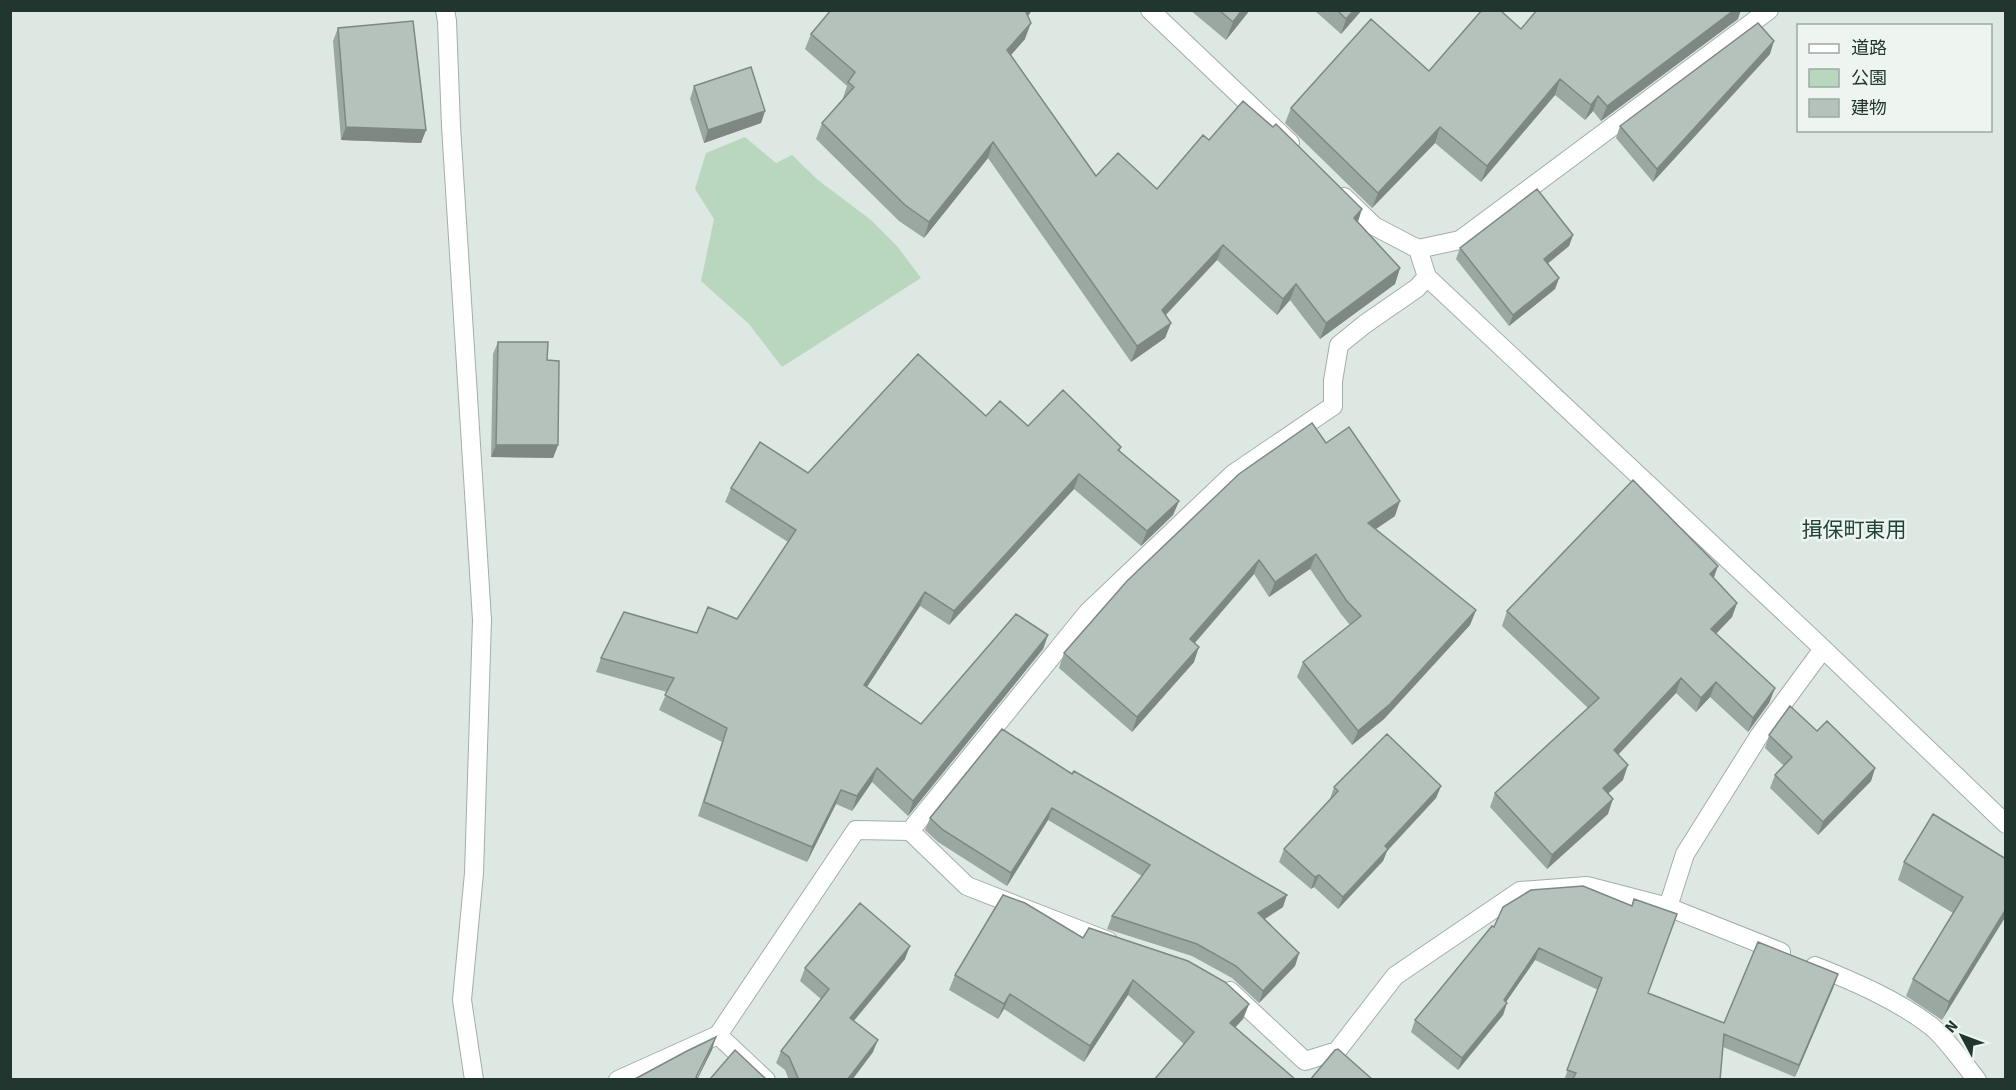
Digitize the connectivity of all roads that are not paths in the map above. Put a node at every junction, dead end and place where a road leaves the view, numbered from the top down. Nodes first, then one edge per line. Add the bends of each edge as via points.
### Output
1 (445, 10) edge
2 (1150, 10) edge
3 (1769, 10) edge
4 (1305, 159) edge
5 (1331, 184) edge
6 (1418, 249) junction
7 (1427, 278) junction
8 (1823, 649) junction
9 (2006, 824) edge
10 (910, 831) junction
11 (1668, 907) junction
12 (1121, 945) edge
13 (1216, 982) edge
14 (718, 1035) junction
15 (474, 1080) edge
16 (618, 1080) edge
17 (766, 1080) edge
18 (1977, 1080) edge

1 - 15 street via 482,620 474,873 462,1000
2 - 4 street
3 - 6 street via 1460,240
5 - 6 street via 1374,226
6 - 7 street
7 - 8 street
7 - 10 street via 1339,345 1333,406 1233,474 1088,612
8 - 9 street
8 - 11 street via 1759,736 1685,854
10 - 12 street via 967,886
10 - 14 street via 856,830
11 - 13 street via 1587,886 1520,891 1395,976 1337,1051 1305,1061
11 - 18 street via 1856,983 1897,1004 1933,1027
14 - 16 street
14 - 17 street

